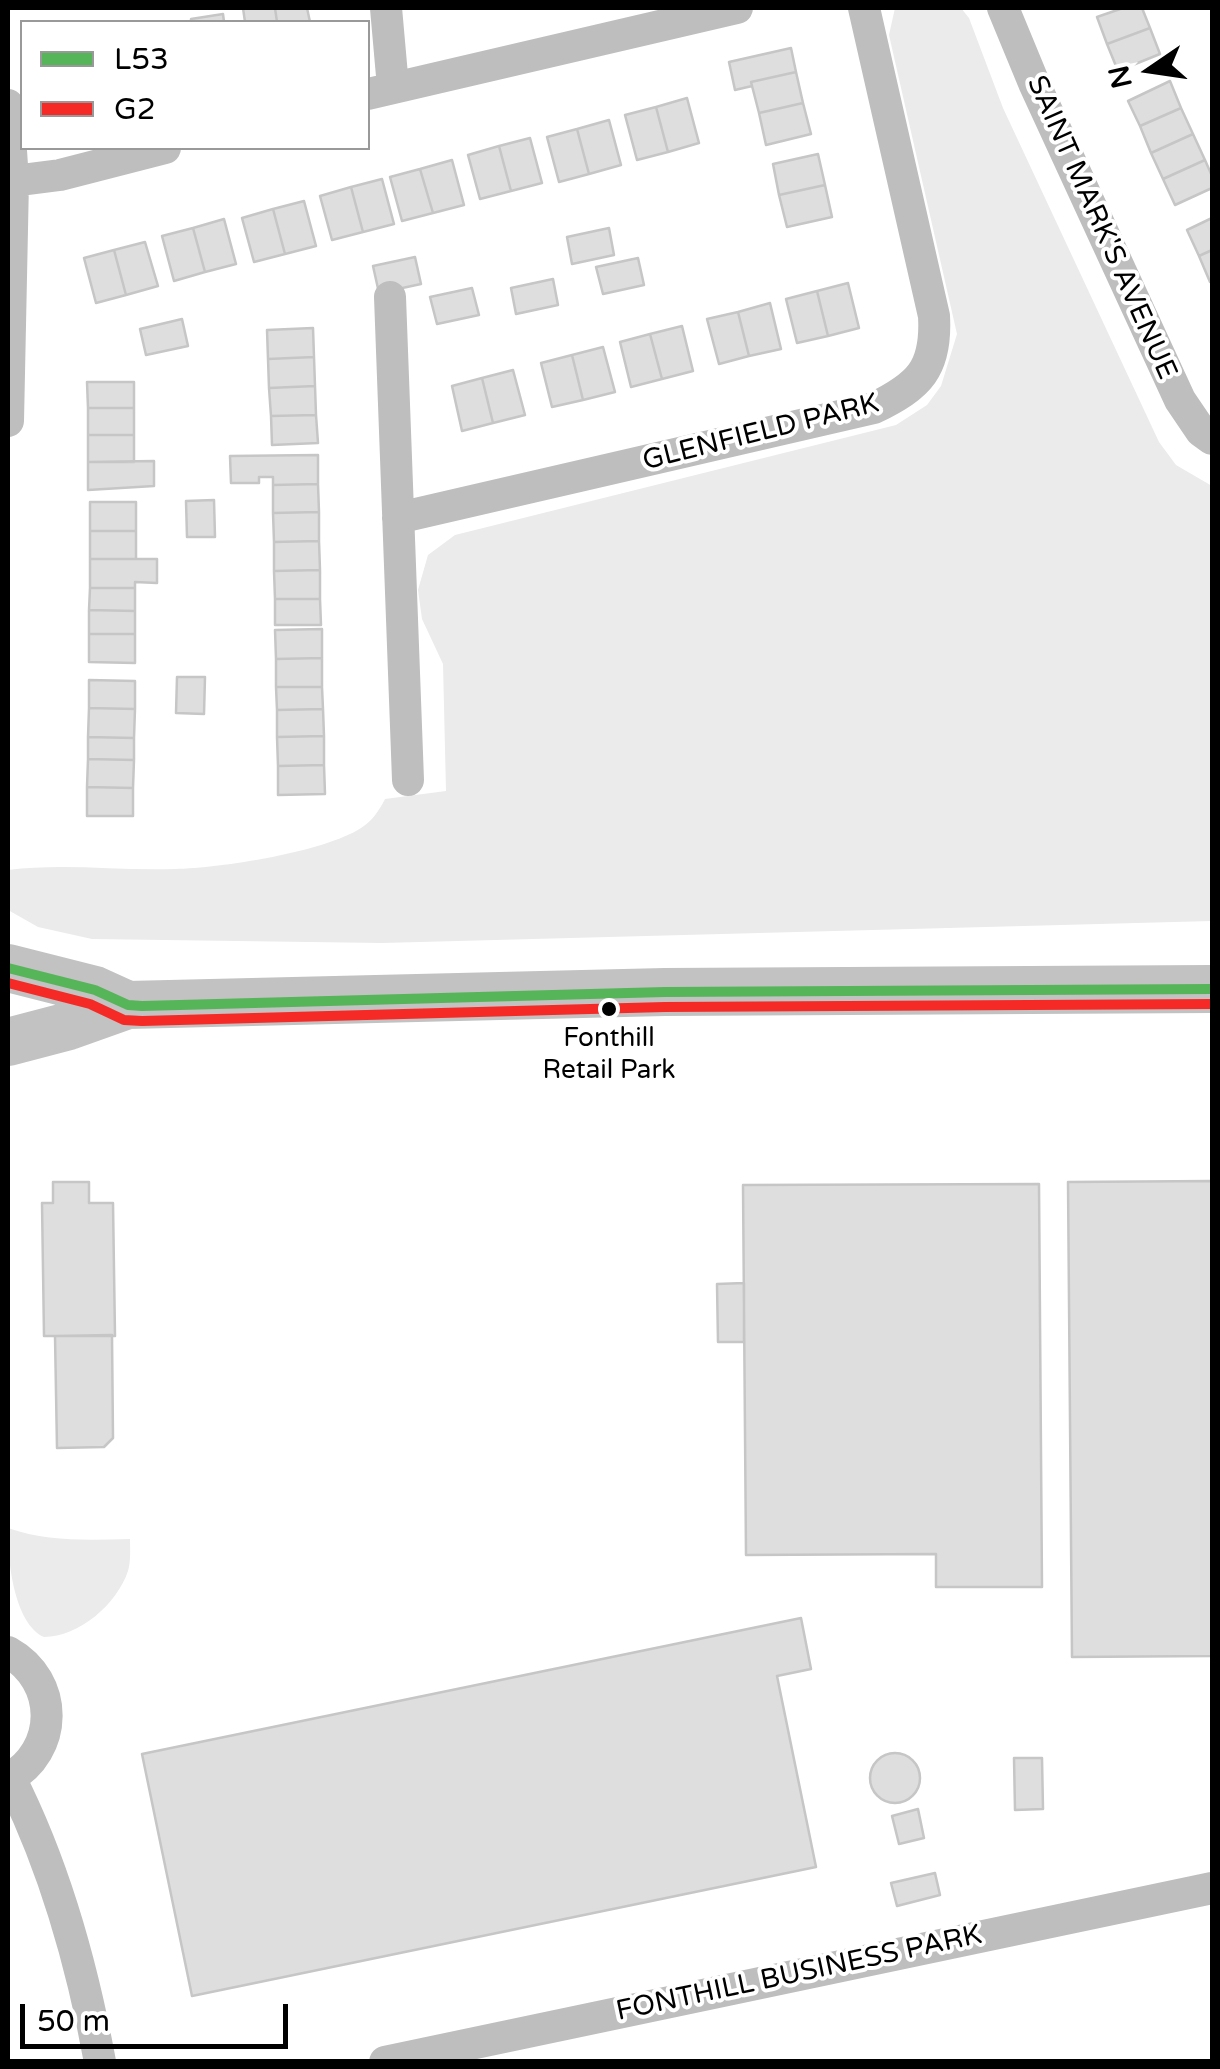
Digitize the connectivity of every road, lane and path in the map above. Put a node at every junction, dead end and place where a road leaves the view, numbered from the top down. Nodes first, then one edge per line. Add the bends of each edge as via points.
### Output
1 (386, 8) edge
2 (737, 8) edge
3 (864, 8) edge
4 (1004, 8) edge
5 (380, 90) edge
6 (8, 104) edge
7 (156, 150) edge
8 (14, 181) junction
9 (390, 298) dead end
10 (8, 421) edge
11 (1212, 439) edge
12 (398, 518) junction
13 (408, 780) dead end
14 (8, 968) edge
15 (1212, 989) edge
16 (128, 1005) junction
17 (8, 1042) edge
18 (8, 1652) edge
19 (9, 1779) edge
20 (1212, 1888) edge
21 (100, 2062) edge
22 (385, 2062) edge

1 - 5 street
2 - 5 street
3 - 12 street, GLENFIELD PARK via 934,316 932,354 914,386 874,408
4 - 11 street, SAINT MARK'S AVENUE via 1180,400
6 - 8 street
7 - 8 street
8 - 10 street
9 - 12 street
12 - 13 street
14 - 16 main road
15 - 16 main road via 646,992
16 - 17 main road
18 - 19 street via 32,1672 48,1716 36,1755
19 - 21 street via 52,1875
20 - 22 street, FONTHILL BUSINESS PARK

